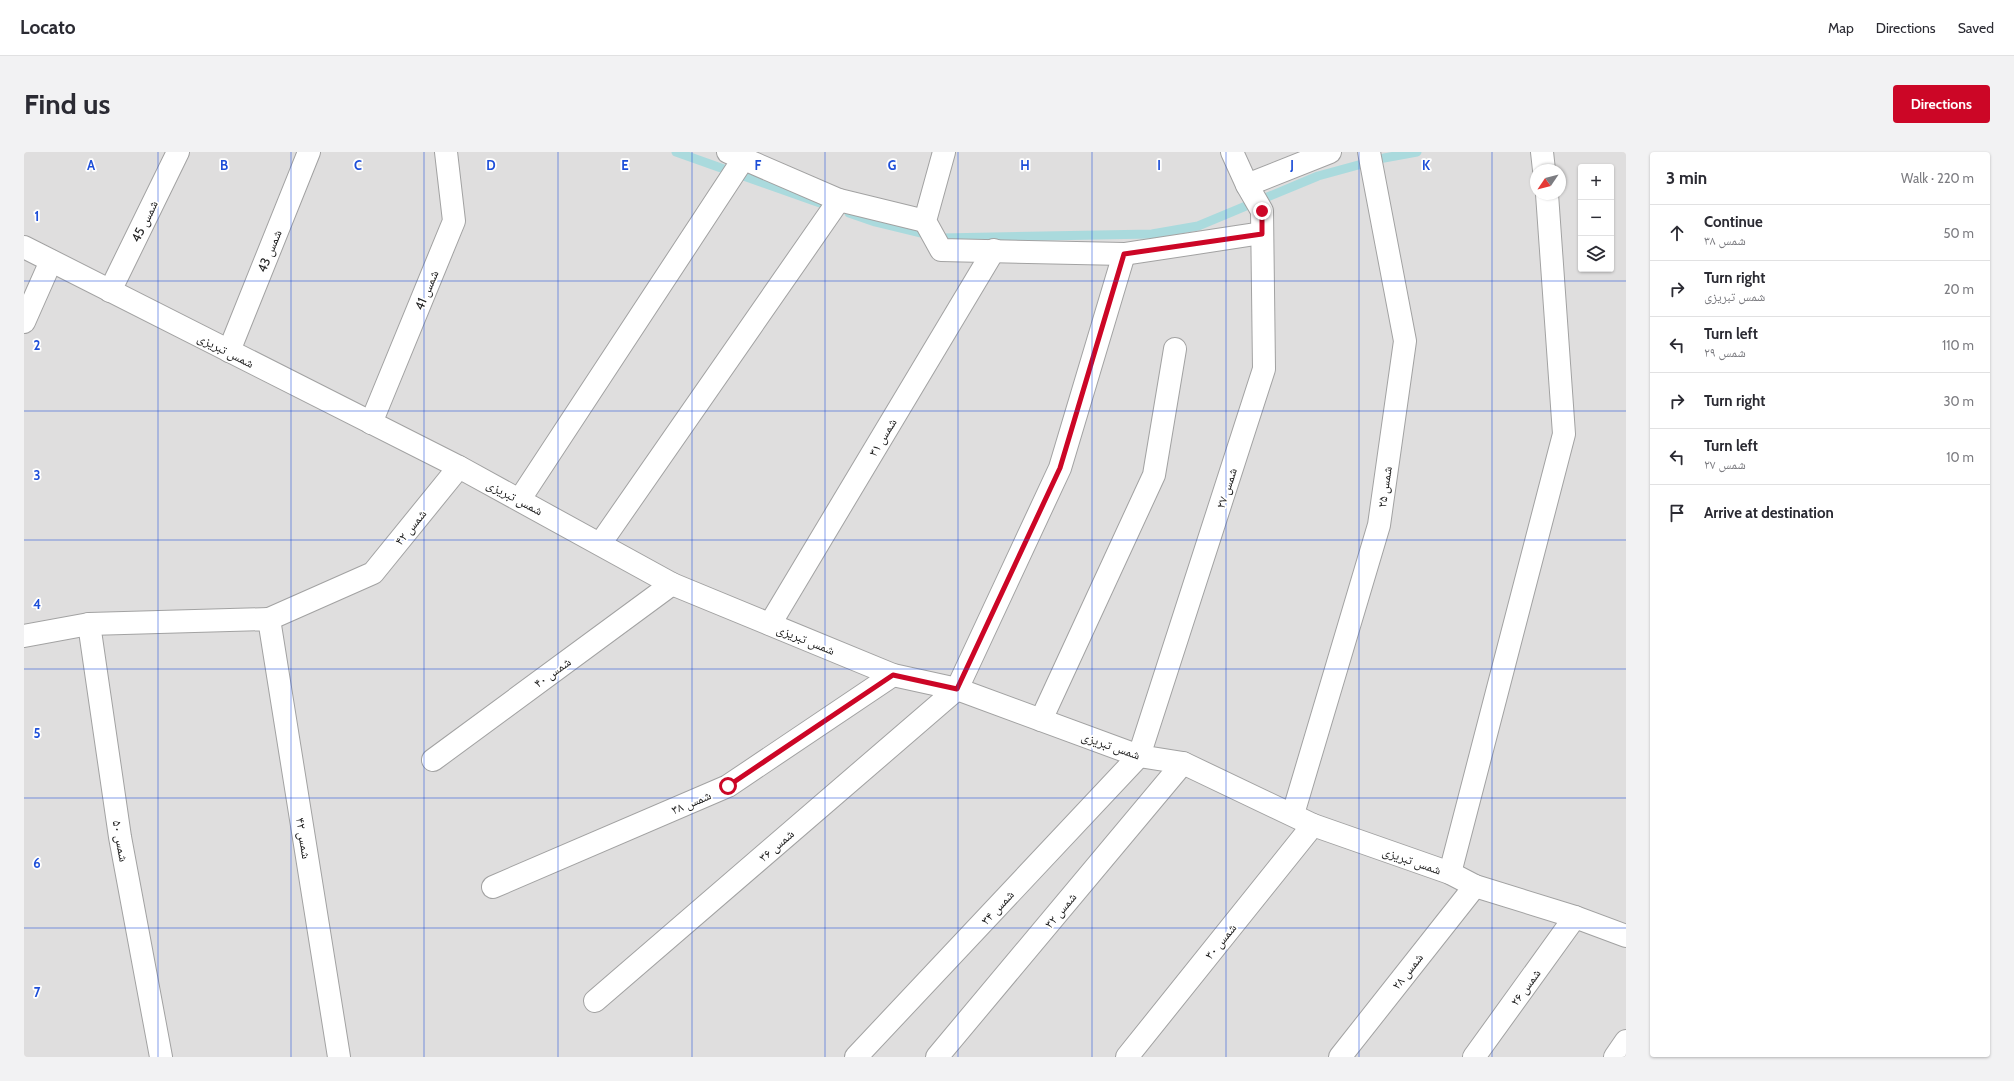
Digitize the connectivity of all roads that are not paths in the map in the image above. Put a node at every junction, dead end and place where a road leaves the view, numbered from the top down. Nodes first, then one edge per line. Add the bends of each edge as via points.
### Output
1 (178, 152) edge
2 (309, 152) edge
3 (446, 152) edge
4 (944, 152) edge
5 (1232, 152) edge
6 (1330, 152) edge
7 (1369, 152) edge
8 (1542, 152) edge
9 (739, 154) edge
10 (1543, 164) edge
11 (1247, 185) junction
12 (839, 200) junction
13 (1547, 200) edge
14 (925, 221) junction
15 (1262, 234) junction
16 (24, 247) edge
17 (994, 250) junction
18 (1124, 254) junction
19 (51, 261) junction
20 (110, 291) junction
21 (24, 322) edge
22 (1175, 349) dead end
23 (229, 351) junction
24 (371, 423) junction
25 (459, 467) junction
26 (520, 499) junction
27 (600, 544) junction
28 (672, 584) junction
29 (269, 619) junction
30 (89, 624) junction
31 (770, 624) junction
32 (24, 636) edge
33 (893, 675) junction
34 (957, 689) junction
35 (1041, 720) junction
36 (1139, 756) junction
37 (433, 760) dead end
38 (1182, 763) junction
39 (1293, 814) junction
40 (1313, 825) junction
41 (1450, 873) junction
42 (1475, 886) junction
43 (493, 887) dead end
44 (1576, 917) junction
45 (1626, 936) edge
46 (595, 1001) dead end
47 (1626, 1041) edge
48 (161, 1057) edge
49 (339, 1057) edge
50 (856, 1057) edge
51 (937, 1057) edge
52 (1127, 1057) edge
53 (1340, 1057) edge
54 (1474, 1057) edge
55 (1614, 1057) edge

1 - 20 street, شمس 45
2 - 23 street, شمس 43
3 - 24 street, شمس 41 via 454,221
4 - 14 street
5 - 11 street
6 - 11 street
7 - 39 street, شمس ۲۵ via 1405,341 1379,525
8 - 10 street
9 - 12 street
9 - 26 street
11 - 15 street, شمس ۲۷ via 1262,211
12 - 14 street
12 - 27 street
13 - 41 street via 1564,434
14 - 17 street via 941,250
15 - 18 street
15 - 36 street, شمس ۲۷ via 1264,369
16 - 19 street, شمس تبریزی
17 - 18 street
17 - 31 street, شمس ۳۱
18 - 34 street via 1060,468
19 - 20 street, شمس تبریزی
19 - 21 street
20 - 23 street, شمس تبریزی
22 - 35 street via 1154,475
23 - 24 street, شمس تبریزی
24 - 25 street, شمس تبریزی
25 - 26 street, شمس تبریزی
25 - 29 street, شمس ۴۲ via 372,573
26 - 27 street, شمس تبریزی
27 - 28 street, شمس تبریزی
28 - 31 street, شمس تبریزی
28 - 37 street, شمس ۴۰
29 - 30 street, شمس ۴۲
29 - 49 street, شمس ۴۲
30 - 32 street, شمس ۴۲
30 - 48 street, شمس ۵۰ via 120,837
31 - 33 street, شمس تبریزی
33 - 34 street, شمس تبریزی
33 - 43 street, شمس ۳۸ via 728,786
34 - 35 street, شمس تبریزی
34 - 46 street, شمس ۳۶
35 - 36 street, شمس تبریزی
36 - 38 street, شمس تبریزی
36 - 50 street, شمس ۳۴
38 - 39 street, شمس تبریزی
38 - 51 street, شمس ۳۲
39 - 40 street, شمس تبریزی
40 - 41 street, شمس تبریزی
40 - 52 street, شمس ۳۰
41 - 42 street, شمس تبریزی
42 - 44 street, شمس تبریزی
42 - 53 street, شمس ۲۸
44 - 45 street, شمس تبریزی
44 - 54 street, شمس ۲۶
47 - 55 street

